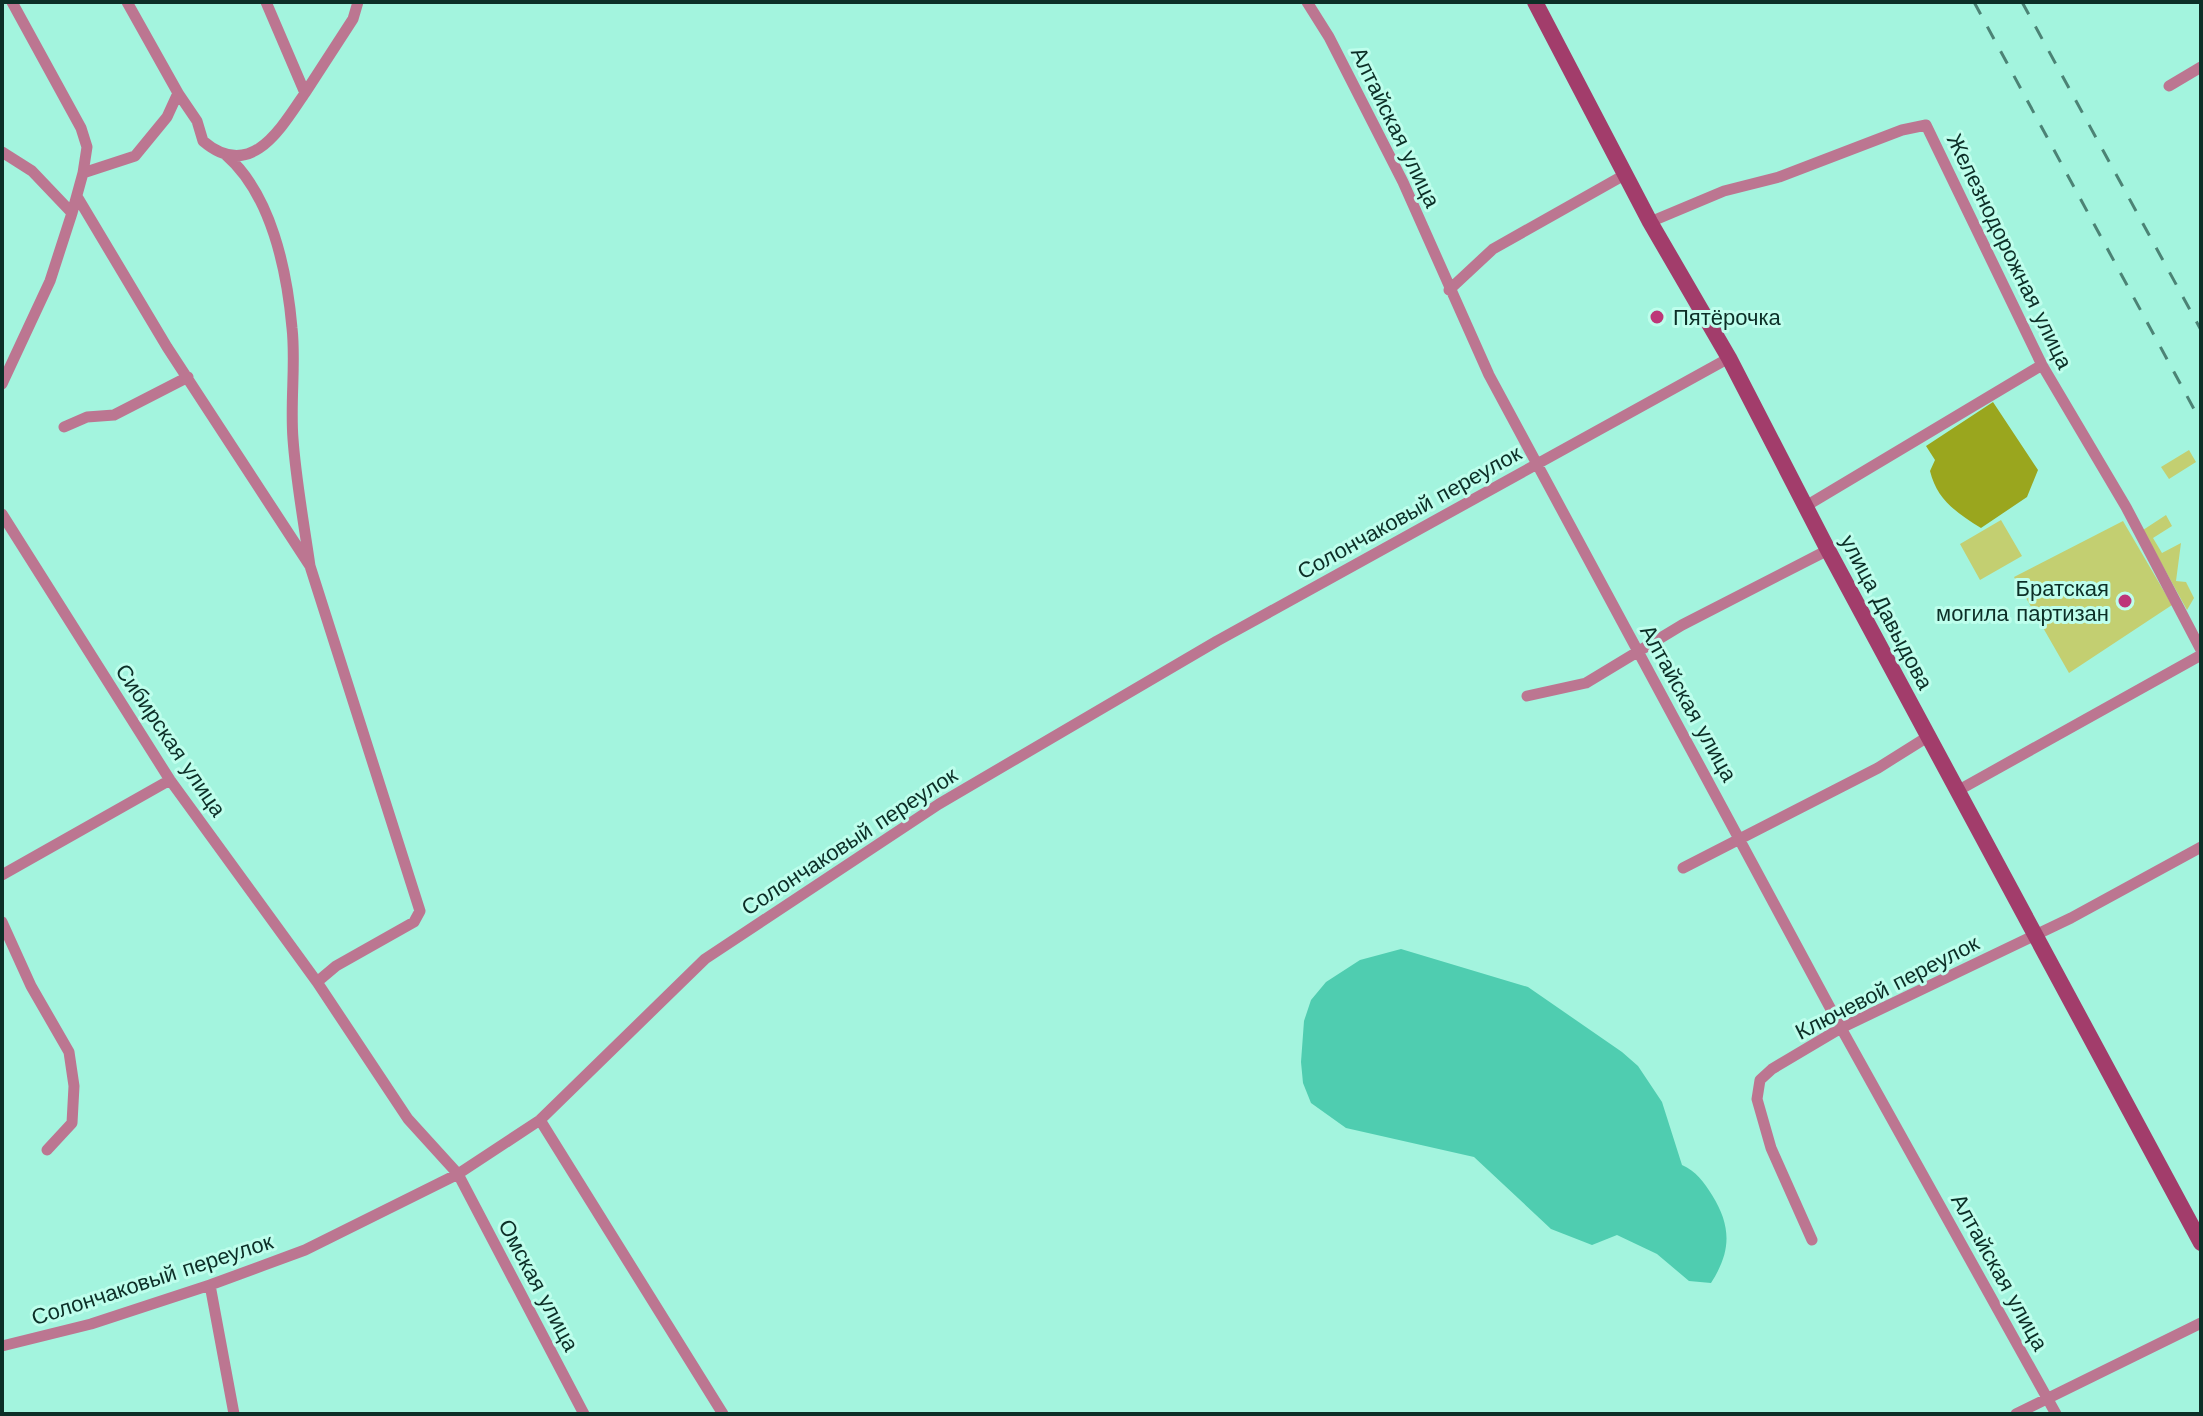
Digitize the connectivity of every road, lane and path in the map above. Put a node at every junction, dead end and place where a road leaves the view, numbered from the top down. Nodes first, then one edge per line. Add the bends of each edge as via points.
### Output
1 (12, 2) edge
2 (127, 2) edge
3 (266, 2) edge
4 (358, 2) edge
5 (1307, 2) edge
6 (1535, 2) edge
7 (2201, 67) edge
8 (2169, 86) dead end
9 (178, 93) junction
10 (305, 93) junction
11 (2, 152) edge
12 (226, 155) junction
13 (83, 173) junction
14 (1626, 174) junction
15 (78, 198) junction
16 (72, 213) junction
17 (1650, 222) junction
18 (1449, 290) junction
19 (1729, 358) junction
20 (2042, 365) junction
21 (188, 377) junction
22 (2, 384) edge
23 (64, 427) dead end
24 (1538, 463) junction
25 (1806, 506) junction
26 (2, 514) edge
27 (1828, 550) junction
28 (310, 566) junction
29 (2201, 653) edge
30 (1639, 654) junction
31 (1527, 696) dead end
32 (1929, 736) junction
33 (170, 780) junction
34 (1959, 790) junction
35 (1741, 838) junction
36 (2201, 847) edge
37 (1683, 868) dead end
38 (2, 875) edge
39 (2, 922) edge
40 (2036, 935) junction
41 (317, 982) junction
42 (1841, 1028) junction
43 (540, 1120) junction
44 (47, 1150) dead end
45 (458, 1174) junction
46 (1812, 1240) dead end
47 (2201, 1243) edge
48 (210, 1285) junction
49 (2201, 1323) edge
50 (2, 1346) edge
51 (2048, 1399) junction
52 (234, 1414) edge
53 (584, 1414) edge
54 (723, 1414) edge
55 (2016, 1414) edge
56 (2056, 1414) edge

1 - 13 street via 81,128 87,147
2 - 9 street
3 - 10 street
4 - 10 street via 353,19
5 - 18 street, Алтайская улица via 1403,182
6 - 14 main road, улица Давыдова
7 - 8 street
9 - 12 street via 203,141
9 - 13 street via 167,117 135,156
10 - 12 street via 274,139 257,151
11 - 16 street via 32,171
12 - 28 street via 241,168 265,208 286,288 293,331 293,440
13 - 15 street
14 - 17 main road, улица Давыдова
14 - 18 street via 1493,249
15 - 16 street
15 - 21 street
16 - 22 street via 50,281
17 - 19 main road, улица Давыдова
17 - 20 street, Железнодорожная улица via 1724,191 1926,125
18 - 24 street, Алтайская улица
19 - 24 street, Солончаковый переулок
19 - 25 main road, улица Давыдова
20 - 25 street
20 - 29 street, Железнодорожная улица via 2126,507
21 - 23 street via 114,415 87,417
21 - 28 street
24 - 30 street, Алтайская улица
24 - 43 street, Солончаковый переулок via 1203,649 939,804 705,959
25 - 27 main road, улица Давыдова
26 - 33 street, Сибирская улица
27 - 30 street via 1682,625
27 - 32 main road, улица Давыдова
28 - 41 street via 420,911 414,922
29 - 34 street, Железнодорожная улица
30 - 31 street via 1586,683
30 - 35 street, Алтайская улица
32 - 34 main road, улица Давыдова
32 - 35 street
33 - 38 street
33 - 41 street, Сибирская улица
34 - 40 main road, улица Давыдова
35 - 37 street
35 - 42 street, Алтайская улица
36 - 40 street, Ключевой переулок
39 - 44 street via 69,1052 72,1123
40 - 42 street, Ключевой переулок
40 - 47 main road, улица Давыдова
41 - 45 street, Сибирская улица via 408,1119
42 - 46 street, Ключевой переулок via 1760,1080 1757,1099 1771,1148
42 - 51 street, Алтайская улица
43 - 45 street, Солончаковый переулок
43 - 54 street
45 - 48 street, Солончаковый переулок via 305,1250
45 - 53 street, Омская улица
48 - 50 street, Солончаковый переулок
48 - 52 street
49 - 51 street
51 - 55 street
51 - 56 street, Алтайская улица

